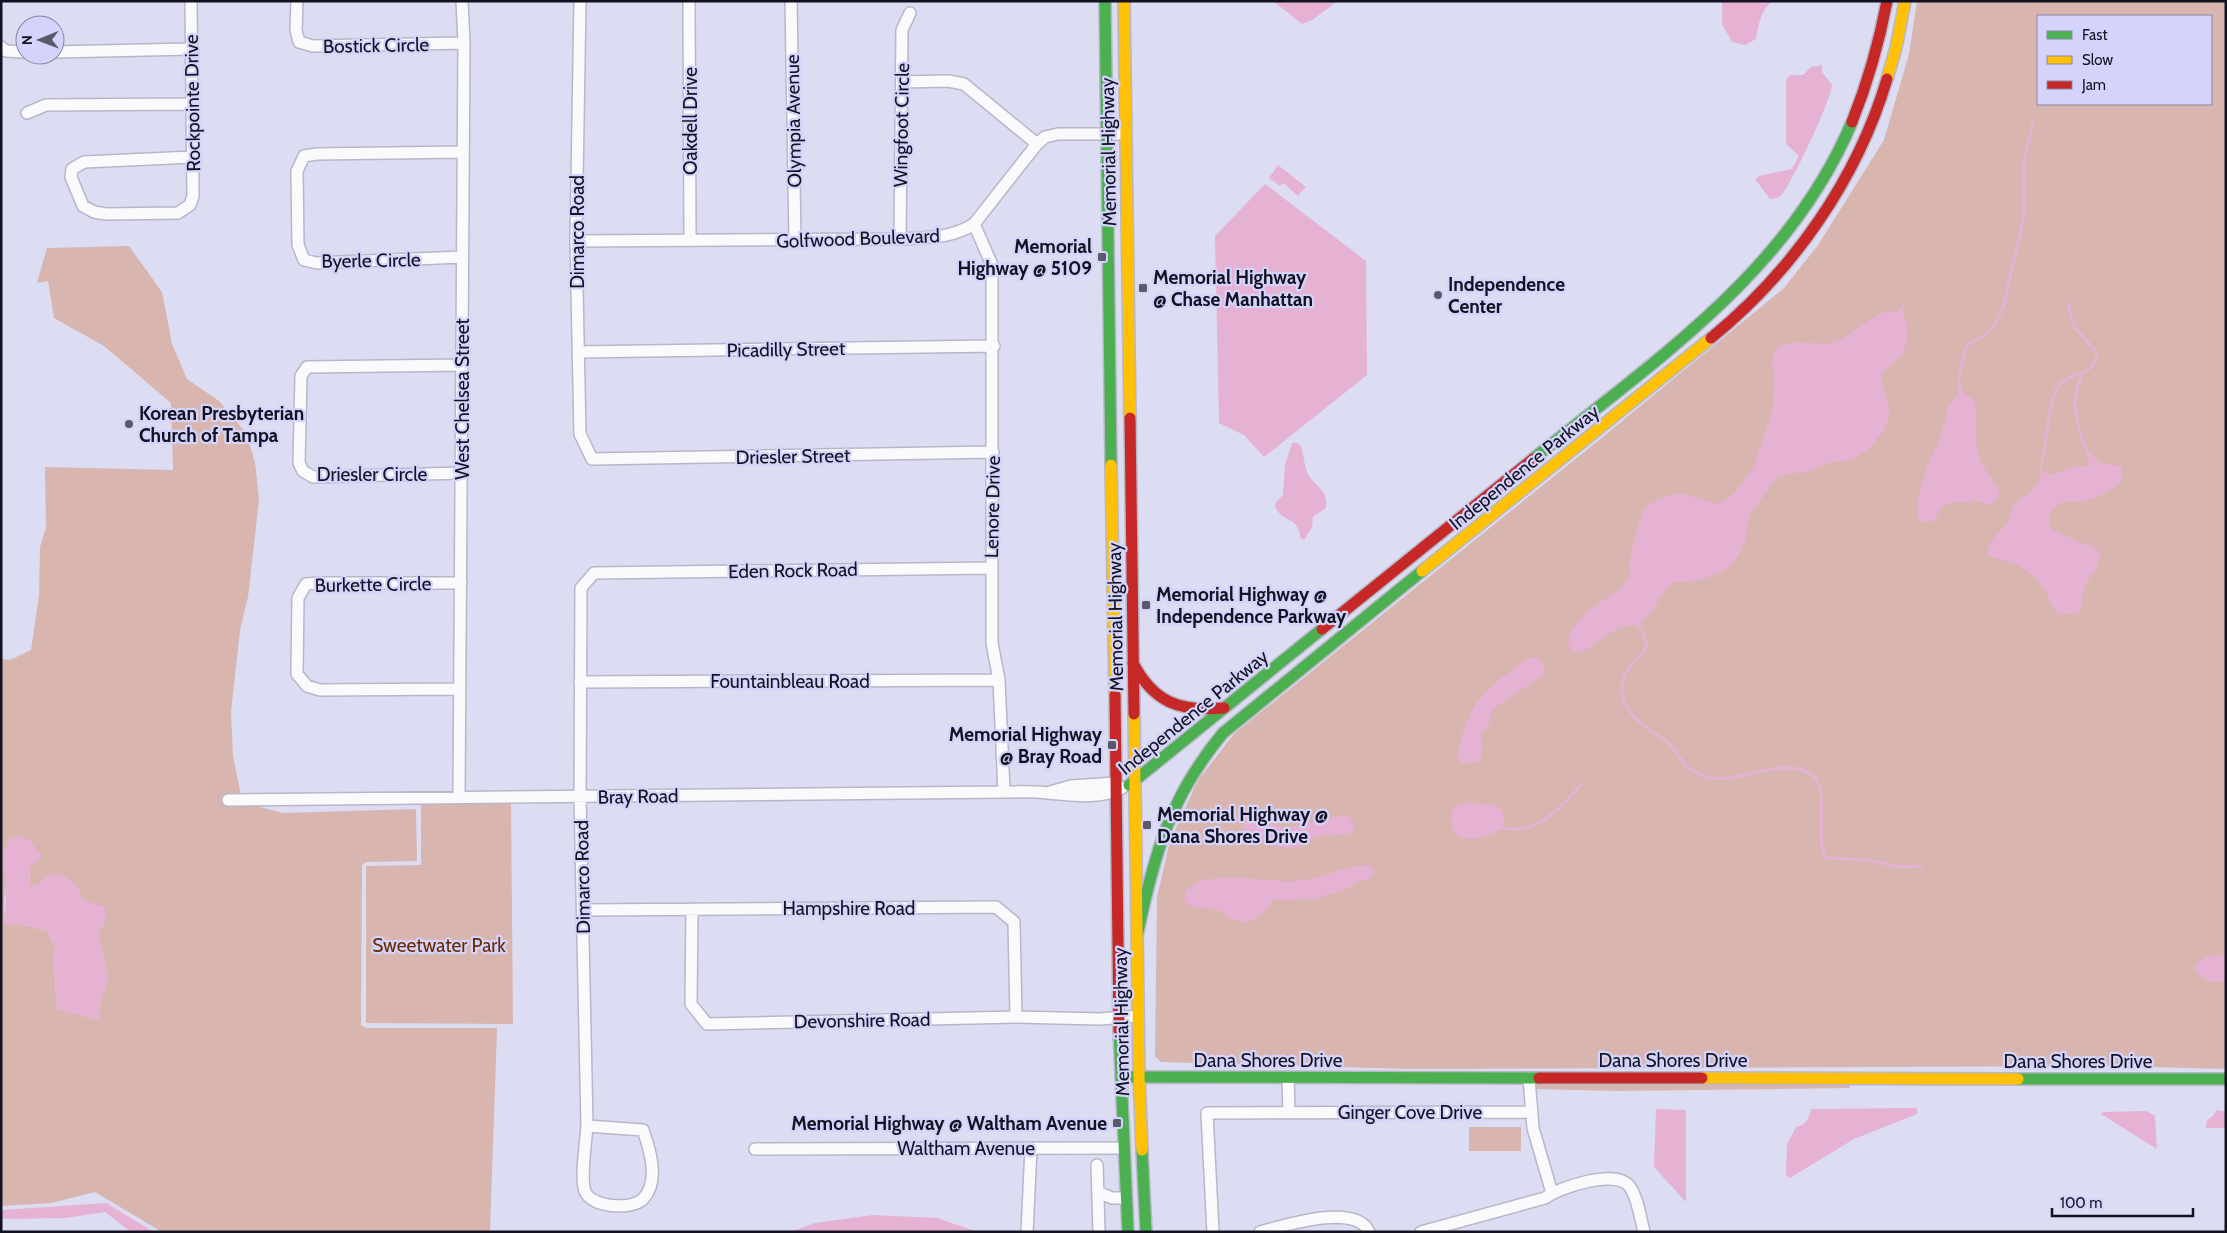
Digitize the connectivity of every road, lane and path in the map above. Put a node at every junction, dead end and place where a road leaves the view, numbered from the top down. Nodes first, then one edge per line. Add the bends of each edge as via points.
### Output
1 (191, 1) edge
2 (296, 1) edge
3 (462, 1) edge
4 (580, 1) edge
5 (690, 1) edge
6 (791, 1) edge
7 (1105, 1) edge
8 (1124, 1) edge
9 (1887, 1) edge
10 (1905, 1) edge
11 (910, 13) dead end
12 (464, 42) junction
13 (1, 46) edge
14 (191, 49) junction
15 (15, 51) edge
16 (65, 52) edge
17 (902, 82) junction
18 (192, 104) junction
19 (27, 113) dead end
20 (1126, 134) junction
21 (1107, 135) junction
22 (1037, 144) junction
23 (463, 152) junction
24 (193, 157) junction
25 (974, 224) junction
26 (900, 239) junction
27 (690, 240) junction
28 (795, 240) junction
29 (576, 242) junction
30 (462, 257) junction
31 (1110, 325) junction
32 (1128, 325) junction
33 (994, 346) junction
34 (578, 352) junction
35 (462, 366) junction
36 (993, 452) junction
37 (592, 459) joint
38 (462, 474) junction
39 (1112, 476) junction
40 (1130, 476) junction
41 (991, 568) junction
42 (594, 573) joint
43 (461, 583) junction
44 (1114, 613) junction
45 (1132, 613) junction
46 (1133, 663) junction
47 (999, 680) junction
48 (580, 682) junction
49 (460, 689) junction
50 (1224, 708) junction
51 (1135, 775) junction
52 (1120, 788) junction
53 (1004, 792) junction
54 (459, 796) junction
55 (580, 796) junction
56 (228, 800) dead end
57 (1116, 806) joint
58 (1135, 816) junction
59 (692, 909) junction
60 (583, 910) junction
61 (1137, 936) junction
62 (1138, 1016) junction
63 (1016, 1017) junction
64 (1119, 1018) junction
65 (1138, 1076) junction
66 (1120, 1077) junction
67 (1288, 1077) junction
68 (1529, 1078) junction
69 (2226, 1079) edge
70 (1289, 1112) junction
71 (1532, 1112) junction
72 (587, 1126) junction
73 (1141, 1147) junction
74 (755, 1148) dead end
75 (1031, 1148) junction
76 (1123, 1148) junction
77 (1097, 1165) dead end
78 (1098, 1192) junction
79 (1552, 1193) junction
80 (1112, 1198) junction
81 (1126, 1198) junction
82 (1099, 1205) junction
83 (1028, 1232) edge
84 (1099, 1232) edge
85 (1128, 1232) edge
86 (1146, 1232) edge
87 (1213, 1232) edge
88 (1260, 1232) edge
89 (1370, 1232) edge
90 (1421, 1232) edge
91 (1644, 1232) edge

1 - 14 street, Rockpointe Drive
2 - 12 street, Bostick Circle via 299,42 313,46
3 - 12 street, West Chelsea Street
4 - 29 street, Dimarco Road
5 - 27 street, Oakdell Drive
6 - 28 street, Olympia Avenue
7 - 21 main road, Memorial Highway
8 - 20 main road, Memorial Highway
9 - 50 main road, Independence Parkway via 1869,78 1845,140 1812,200 1760,268 1705,320
10 - 61 main road, Independence Parkway via 1887,80 1863,142 1828,208 1788,263 1730,322 1223,733 1192,773 1166,822 1152,864
11 - 17 street, Wingfoot Circle via 902,30
12 - 23 street, West Chelsea Street
13 - 15 street via 6,51
14 - 16 street
14 - 18 street, Rockpointe Drive
17 - 22 street via 964,84
17 - 26 street, Wingfoot Circle
18 - 19 street via 46,105
18 - 24 street, Rockpointe Drive
20 - 21 street, Golfwood Boulevard
20 - 32 main road, Memorial Highway
21 - 22 street, Golfwood Boulevard via 1053,135
21 - 31 main road, Memorial Highway
22 - 25 street, Golfwood Boulevard
23 - 30 street, West Chelsea Street
23 - 30 street, Byerle Circle via 317,154 304,156 297,171 298,245 304,260 317,263
24 - 24 street, Rockpointe Drive via 84,162 72,169 71,177 83,206 94,212 178,213 190,205 193,196
25 - 26 street, Golfwood Boulevard via 952,234
25 - 33 street, Lenore Drive via 992,265
26 - 28 street, Golfwood Boulevard
27 - 28 street, Golfwood Boulevard
27 - 29 street, Golfwood Boulevard
29 - 34 street, Dimarco Road
30 - 35 street, West Chelsea Street
31 - 32 main road
31 - 39 main road, Memorial Highway
32 - 40 main road, Memorial Highway
33 - 34 street, Picadilly Street
33 - 36 street, Lenore Drive
34 - 37 street, Dimarco Road via 580,434
35 - 38 street, West Chelsea Street
35 - 38 street, Driesler Circle via 307,367 301,376 299,462 303,471 313,477
36 - 37 street, Driesler Street
36 - 41 street, Lenore Drive
38 - 43 street, West Chelsea Street
39 - 40 main road
39 - 44 main road, Memorial Highway
40 - 45 main road, Memorial Highway
41 - 42 street, Eden Rock Road
41 - 47 street, Lenore Drive via 992,643
42 - 48 street, Dimarco Road via 581,588
43 - 49 street, West Chelsea Street
43 - 49 street, Burkette Circle via 306,584 298,598 297,674 307,686 320,690
44 - 45 main road
44 - 52 main road, Memorial Highway
45 - 46 main road, Memorial Highway
46 - 50 main road via 1156,695 1174,705 1191,710
46 - 51 main road, Memorial Highway
47 - 48 street, Fountainbleau Road
47 - 53 street, Lenore Drive
48 - 55 street, Dimarco Road
49 - 54 street, West Chelsea Street
50 - 51 main road, Independence Parkway
51 - 52 main road, Independence Parkway
51 - 58 main road, Memorial Highway
52 - 53 street, Bray Road via 1071,786 1048,792
52 - 57 main road, Independence Parkway
52 - 58 main road
53 - 55 street, Bray Road
54 - 55 street, Bray Road
54 - 56 street, Bray Road
55 - 60 street, Dimarco Road
57 - 64 main road, Memorial Highway
58 - 61 main road, Memorial Highway
59 - 60 street, Hampshire Road
59 - 63 street, Hampshire Road via 996,907 1014,922
59 - 63 street, Devonshire Road via 691,1004 707,1024
60 - 72 street, Dimarco Road
61 - 62 main road, Memorial Highway
62 - 64 street, Devonshire Road
62 - 65 main road, Memorial Highway
63 - 64 street, Devonshire Road
64 - 66 main road, Memorial Highway
65 - 66 main road, Dana Shores Drive
65 - 67 main road, Dana Shores Drive
65 - 73 main road, Memorial Highway
66 - 76 main road, Memorial Highway
67 - 68 main road, Dana Shores Drive
67 - 70 street
68 - 69 main road, Dana Shores Drive
68 - 71 street
70 - 71 street, Ginger Cove Drive
70 - 87 street, Ginger Cove Drive via 1207,1113
71 - 79 street via 1533,1128
72 - 72 street, Dimarco Road via 585,1192 593,1201 616,1207 638,1203 645,1197 652,1180 650,1148 643,1130
73 - 76 main road
73 - 86 main road, Memorial Highway
74 - 75 street, Waltham Avenue
75 - 76 street, Waltham Avenue
75 - 83 street
76 - 81 main road, Memorial Highway
77 - 78 street
78 - 80 street
78 - 82 street
79 - 90 street via 1545,1198
79 - 91 street via 1590,1181 1616,1179 1629,1185 1636,1198
80 - 81 street
80 - 82 street
81 - 85 main road, Memorial Highway
82 - 84 street
88 - 89 street via 1319,1218 1350,1218 1365,1225

